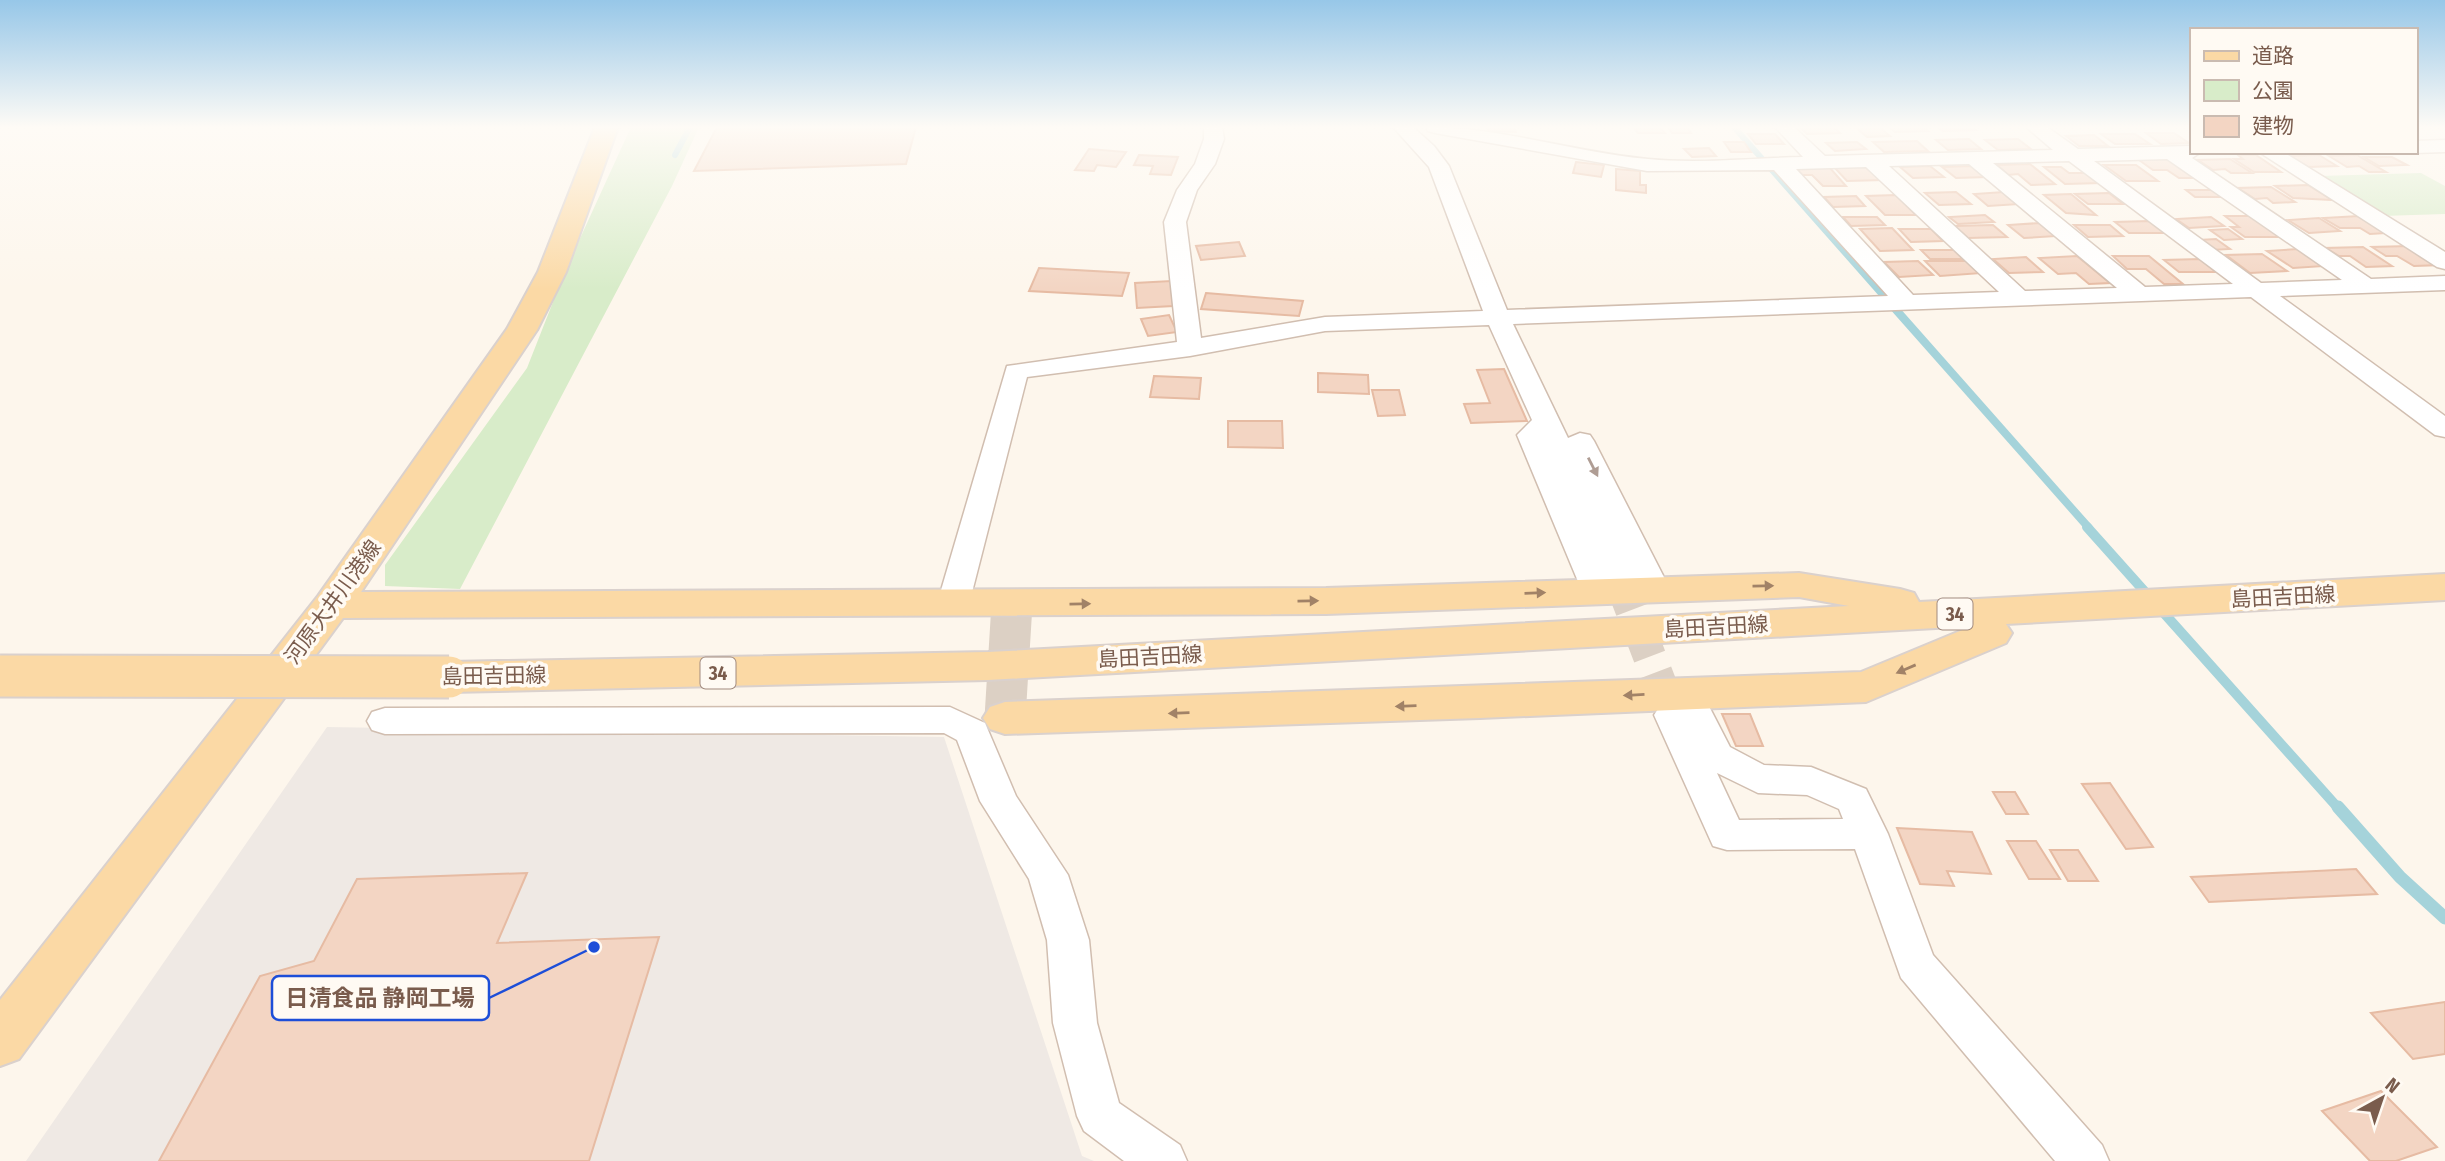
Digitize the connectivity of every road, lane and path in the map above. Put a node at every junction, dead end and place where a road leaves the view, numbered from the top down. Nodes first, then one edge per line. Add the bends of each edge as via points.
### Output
1 (586, 181) edge
2 (1193, 181) edge
3 (1445, 181) edge
4 (1796, 181) edge
5 (1893, 181) edge
6 (2002, 181) edge
7 (2108, 181) edge
8 (2222, 181) edge
9 (2316, 181) edge
10 (2445, 262) edge
11 (2445, 283) edge
12 (2367, 286) junction
13 (2255, 290) junction
14 (2138, 294) junction
15 (2020, 299) junction
16 (1907, 303) junction
17 (1499, 318) junction
18 (1190, 348) junction
19 (1548, 420) junction
20 (2442, 425) edge
21 (1624, 586) junction
22 (2445, 587) edge
23 (953, 604) junction
24 (332, 605) junction
25 (2445, 608) edge
26 (1983, 623) junction
27 (0, 676) edge
28 (1679, 704) junction
29 (1005, 718) dead end
30 (385, 721) dead end
31 (1869, 834) junction
32 (0, 1042) edge
33 (1163, 1161) edge
34 (2085, 1161) edge

1 - 24 main road, 河原大井川港線 via 552,272 522,330
2 - 18 street via 1175,222
3 - 17 street
4 - 16 street
5 - 15 street
6 - 14 street
7 - 13 street
8 - 12 street
9 - 10 street
11 - 12 street
12 - 13 street
13 - 14 street
13 - 20 street
14 - 15 street
15 - 16 street
16 - 17 street
17 - 18 street via 1325,324
17 - 19 street
18 - 23 street via 1016,371
19 -> 21 street via 1577,434
19 - 21 street via 1531,435
23 -> 21 main road via 1326,601
21 -> 26 main road via 1799,585
22 - 26 main road, 島田吉田線 / 34
23 - 24 main road
24 - 32 main road, 河原大井川港線
25 - 26 main road, 島田吉田線 / 34
26 - 27 main road, 島田吉田線 / 34, bridge via 1471,661 449,677
26 -> 28 main road via 1866,687
28 -> 29 main road via 1466,704
28 - 31 street via 1717,756 1758,779 1811,781 1853,799
28 - 31 street via 1727,835
30 - 33 street via 950,720 972,732 999,801 1048,875 1068,940 1074,1023 1100,1116
31 - 34 street via 1916,965

